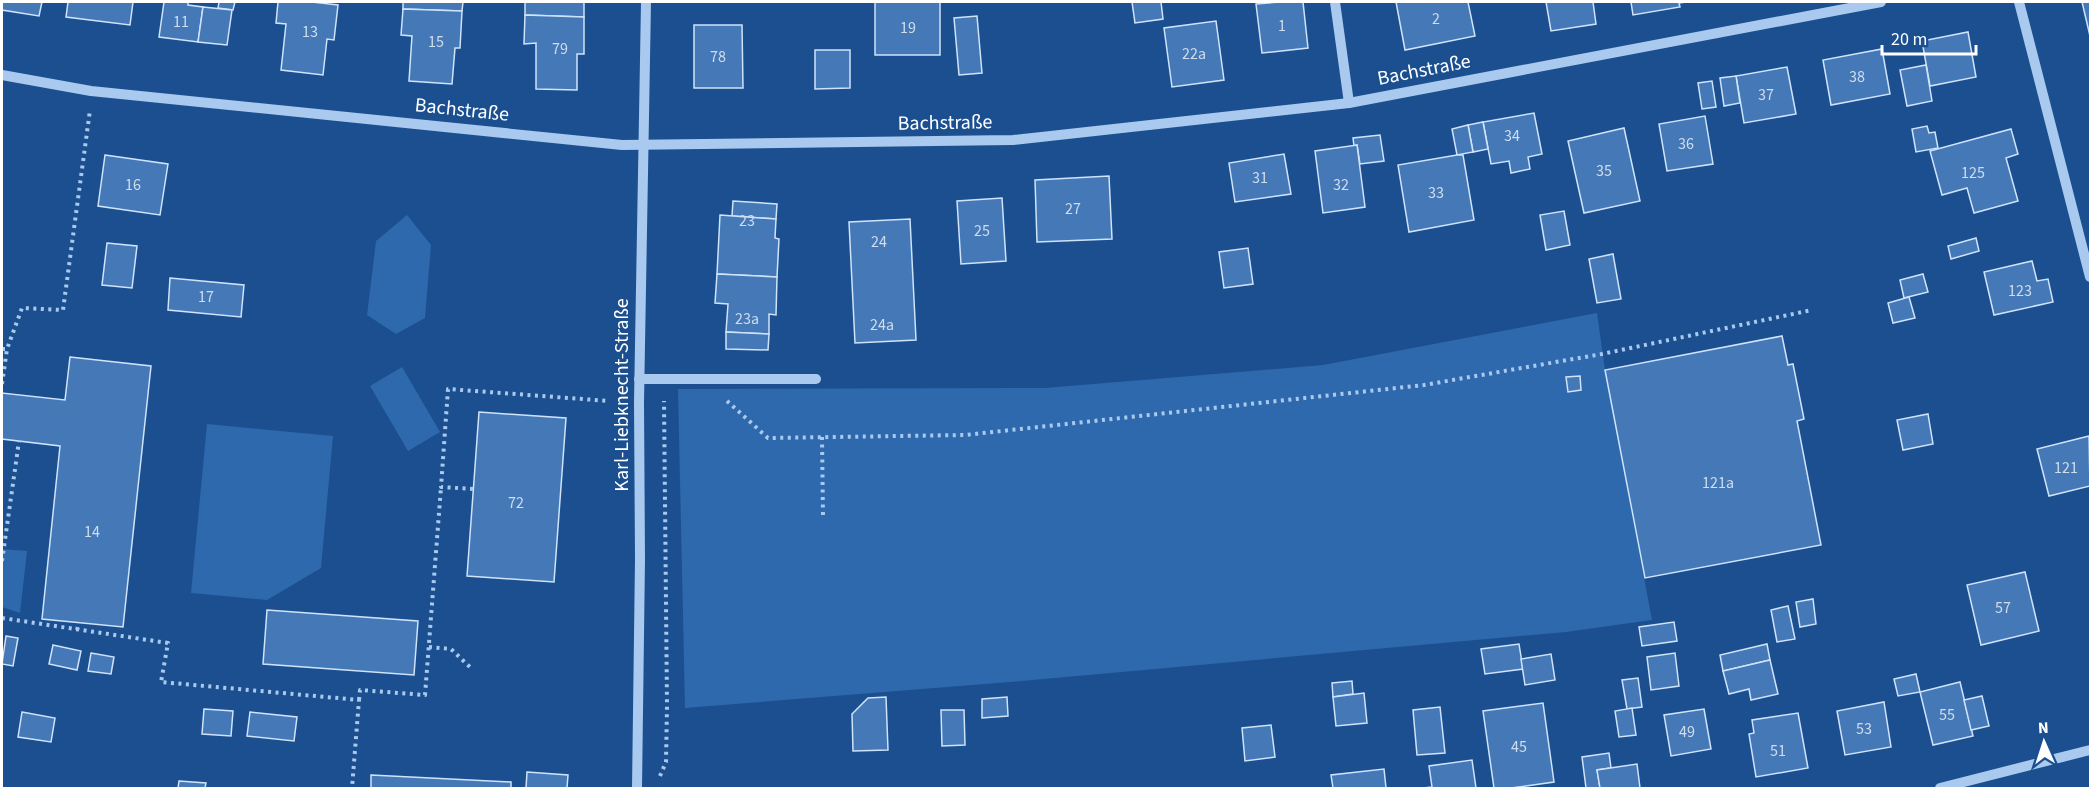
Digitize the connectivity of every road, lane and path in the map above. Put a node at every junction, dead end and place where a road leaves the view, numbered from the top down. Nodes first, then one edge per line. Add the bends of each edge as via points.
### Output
1 (646, 2) edge
2 (1335, 2) edge
3 (1881, 2) edge
4 (2019, 2) edge
5 (2, 75) edge
6 (91, 91) junction
7 (1349, 103) junction
8 (644, 145) junction
9 (2091, 277) edge
10 (1812, 310) dead end
11 (2, 349) edge
12 (8, 350) junction
13 (639, 379) junction
14 (706, 379) junction
15 (816, 379) dead end
16 (2, 384) edge
17 (609, 401) dead end
18 (822, 437) junction
19 (19, 441) dead end
20 (441, 486) junction
21 (473, 489) dead end
22 (823, 517) dead end
23 (2, 561) edge
24 (2, 618) edge
25 (79, 622) dead end
26 (77, 630) junction
27 (429, 647) junction
28 (472, 669) dead end
29 (359, 700) junction
30 (2091, 750) edge
31 (352, 789) edge
32 (637, 789) edge
33 (1940, 789) edge

1 - 8 street, Karl-Liebknecht-Straße
2 - 7 street
3 - 7 street, Bachstraße
4 - 9 street
5 - 6 street, Bachstraße
6 - 8 street, Bachstraße
6 - 12 path via 63,310 22,308
7 - 8 street, Bachstraße via 1017,140
8 - 13 street, Karl-Liebknecht-Straße
10 - 18 path via 1424,386 965,435
11 - 12 path
12 - 16 path
13 - 14 street
13 - 32 street, Karl-Liebknecht-Straße
14 - 15 street
14 - 18 path via 768,438
17 - 20 path via 448,389
18 - 22 path
19 - 23 path
20 - 21 path
20 - 27 path
24 - 26 path
25 - 26 path
26 - 29 path via 168,643 161,682
27 - 28 path via 451,649
27 - 29 path via 425,694 360,690
29 - 31 path
30 - 33 street

